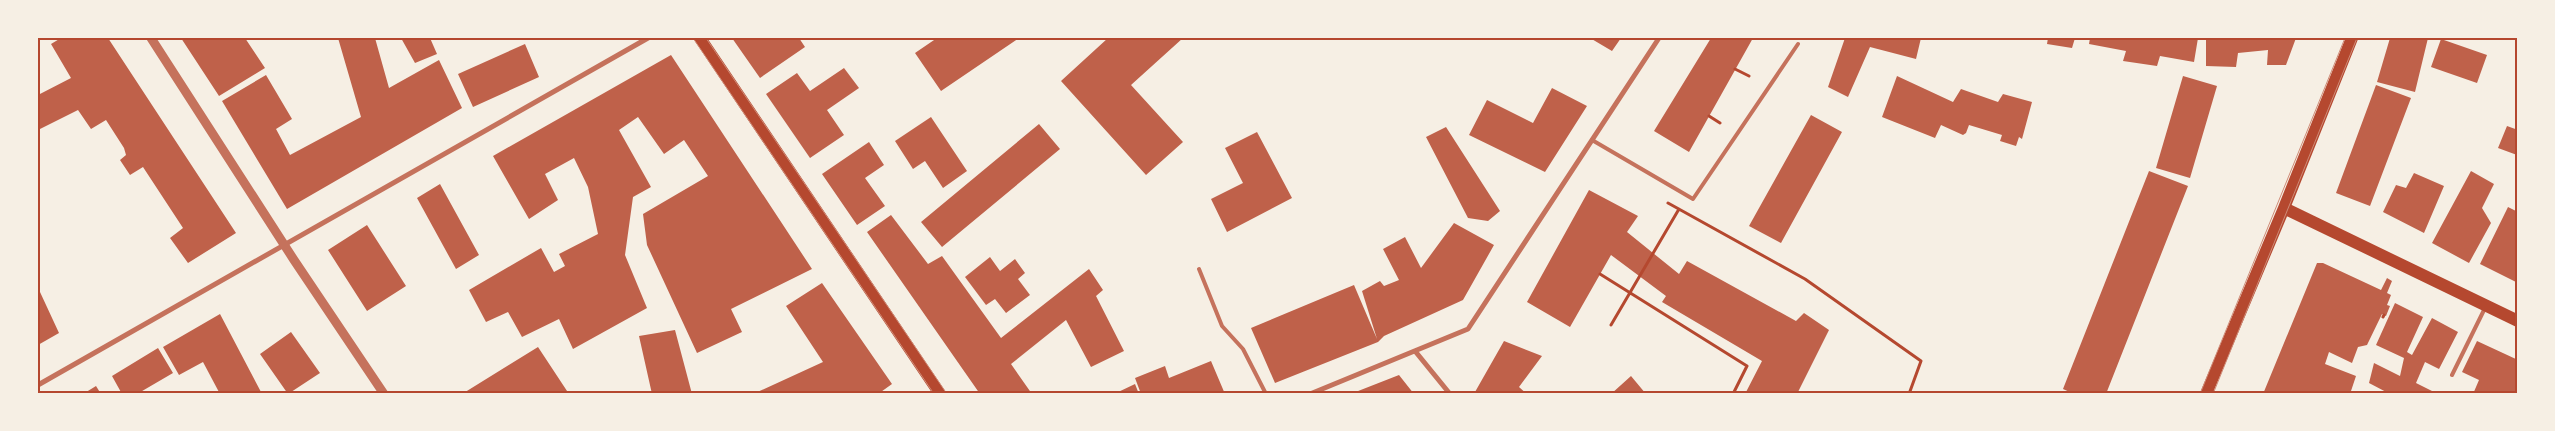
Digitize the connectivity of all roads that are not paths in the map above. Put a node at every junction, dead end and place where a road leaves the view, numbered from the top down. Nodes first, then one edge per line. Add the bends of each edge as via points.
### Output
1 (151, 38) edge
2 (648, 38) edge
3 (700, 38) edge
4 (1659, 38) edge
5 (2352, 38) edge
6 (1798, 44) dead end
7 (1592, 140) junction
8 (2284, 208) junction
9 (284, 243) junction
10 (1199, 269) dead end
11 (2486, 306) junction
12 (2518, 321) edge
13 (1415, 350) junction
14 (2452, 375) dead end
15 (38, 385) edge
16 (384, 394) edge
17 (940, 394) edge
18 (1266, 394) edge
19 (1310, 394) edge
20 (1450, 394) edge
21 (2206, 394) edge

1 - 9 street
2 - 9 street
3 - 17 main road
4 - 7 street
5 - 8 main road
6 - 7 lane via 1693,199
7 - 13 street via 1468,329
8 - 11 main road
8 - 21 main road
9 - 15 street
9 - 16 street
10 - 18 lane via 1222,326 1243,349
11 - 12 main road
11 - 14 lane
13 - 19 street
13 - 20 street

